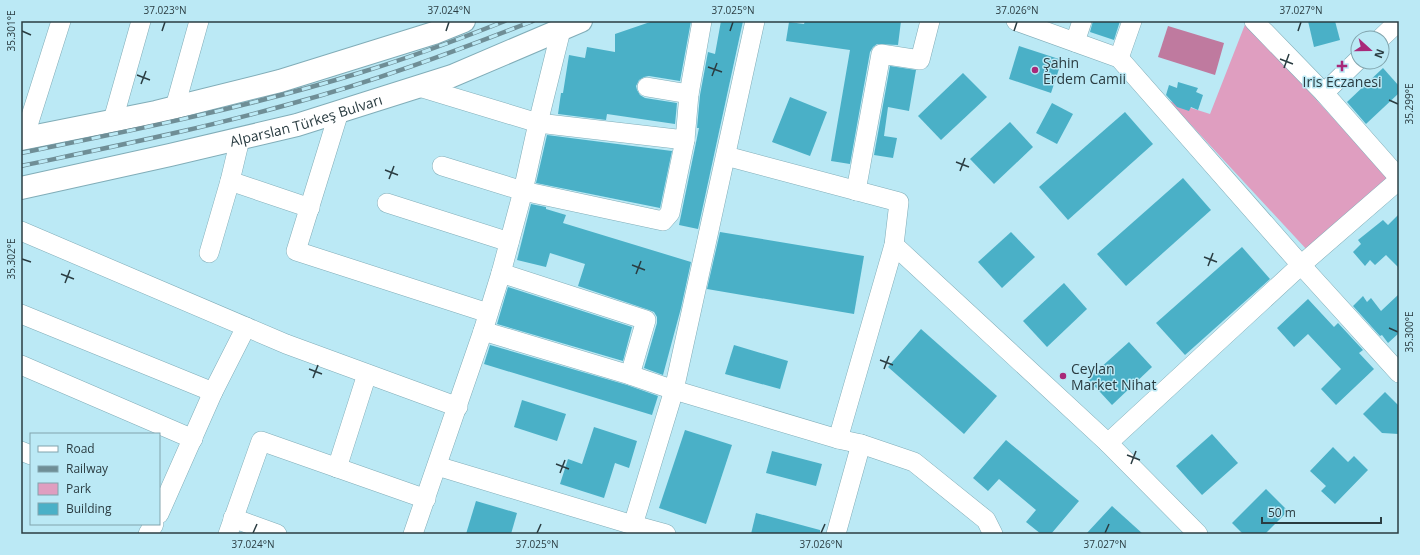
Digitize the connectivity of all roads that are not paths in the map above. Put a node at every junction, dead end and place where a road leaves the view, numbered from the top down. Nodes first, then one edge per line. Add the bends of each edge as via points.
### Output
1 (61, 21) edge
2 (141, 21) edge
3 (200, 21) edge
4 (581, 21) edge
5 (702, 21) edge
6 (755, 21) edge
7 (930, 21) edge
8 (1016, 21) edge
9 (1082, 21) edge
10 (1132, 21) edge
11 (1254, 21) edge
12 (1399, 21) edge
13 (458, 22) edge
14 (562, 30) junction
15 (1390, 30) edge
16 (1075, 42) junction
17 (1119, 58) junction
18 (1350, 68) edge
19 (647, 86) dead end
20 (419, 87) junction
21 (1324, 93) junction
22 (690, 94) junction
23 (174, 107) junction
24 (339, 112) junction
25 (113, 120) junction
26 (538, 123) junction
27 (22, 138) edge
28 (240, 139) junction
29 (685, 140) junction
30 (726, 156) junction
31 (442, 166) dead end
32 (1399, 179) edge
33 (230, 181) junction
34 (21, 188) edge
35 (856, 190) junction
36 (523, 191) junction
37 (387, 203) dead end
38 (310, 208) junction
39 (21, 231) edge
40 (509, 242) junction
41 (894, 245) junction
42 (209, 253) dead end
43 (1301, 265) junction
44 (501, 272) junction
45 (488, 313) junction
46 (21, 314) edge
47 (246, 327) junction
48 (484, 332) junction
49 (21, 365) edge
50 (1399, 373) edge
51 (367, 374) junction
52 (630, 375) junction
53 (674, 390) junction
54 (213, 392) junction
55 (458, 407) junction
56 (193, 439) junction
57 (838, 439) junction
58 (1108, 443) junction
59 (861, 444) junction
60 (437, 466) junction
61 (337, 468) junction
62 (426, 499) junction
63 (160, 511) edge
64 (153, 525) edge
65 (633, 525) junction
66 (230, 526) edge
67 (148, 534) edge
68 (277, 534) edge
69 (413, 534) edge
70 (666, 534) edge
71 (836, 534) edge
72 (993, 534) edge
73 (1198, 534) edge

1 - 27 street
2 - 25 street
3 - 23 street
4 - 14 main road, Alparslan Türkeş Bulvarı
5 - 22 street
6 - 30 street
7 - 35 street via 920,60 881,54
8 - 16 street
9 - 16 street
10 - 17 street
11 - 21 street
12 - 15 street
13 - 23 main road via 434,33 280,81
14 - 20 main road, Alparslan Türkeş Bulvarı via 452,76
14 - 26 street
16 - 17 street
17 - 43 street
18 - 21 street
19 - 22 street
20 - 24 main road, Alparslan Türkeş Bulvarı
20 - 26 street
21 - 32 street
22 - 29 street
23 - 25 main road
24 - 28 main road, Alparslan Türkeş Bulvarı
24 - 38 street
25 - 27 main road
26 - 29 street
26 - 36 street
28 - 33 street
28 - 34 main road, Alparslan Türkeş Bulvarı
29 - 36 street via 670,213 663,221
30 - 35 street
30 - 53 street
31 - 36 street
32 - 43 street
33 - 38 street
33 - 42 street
35 - 41 street via 899,202
36 - 40 street
37 - 40 street
38 - 45 street via 296,251
39 - 47 street
40 - 44 street
41 - 57 street
41 - 58 street
43 - 50 street
43 - 58 street
44 - 45 street
44 - 52 street via 646,320
45 - 48 street
46 - 54 street
47 - 51 street
47 - 54 street
48 - 52 street
48 - 55 street
49 - 56 street
51 - 55 street
51 - 61 street
52 - 53 street
53 - 57 street
53 - 65 street
54 - 56 street
55 - 60 street
56 - 63 street
57 - 59 street
58 - 73 street
59 - 71 street
59 - 72 street via 914,462 986,520
60 - 62 street
60 - 65 street
61 - 62 street
61 - 66 street via 261,441
62 - 69 street
64 - 67 street
65 - 70 street
66 - 68 street

